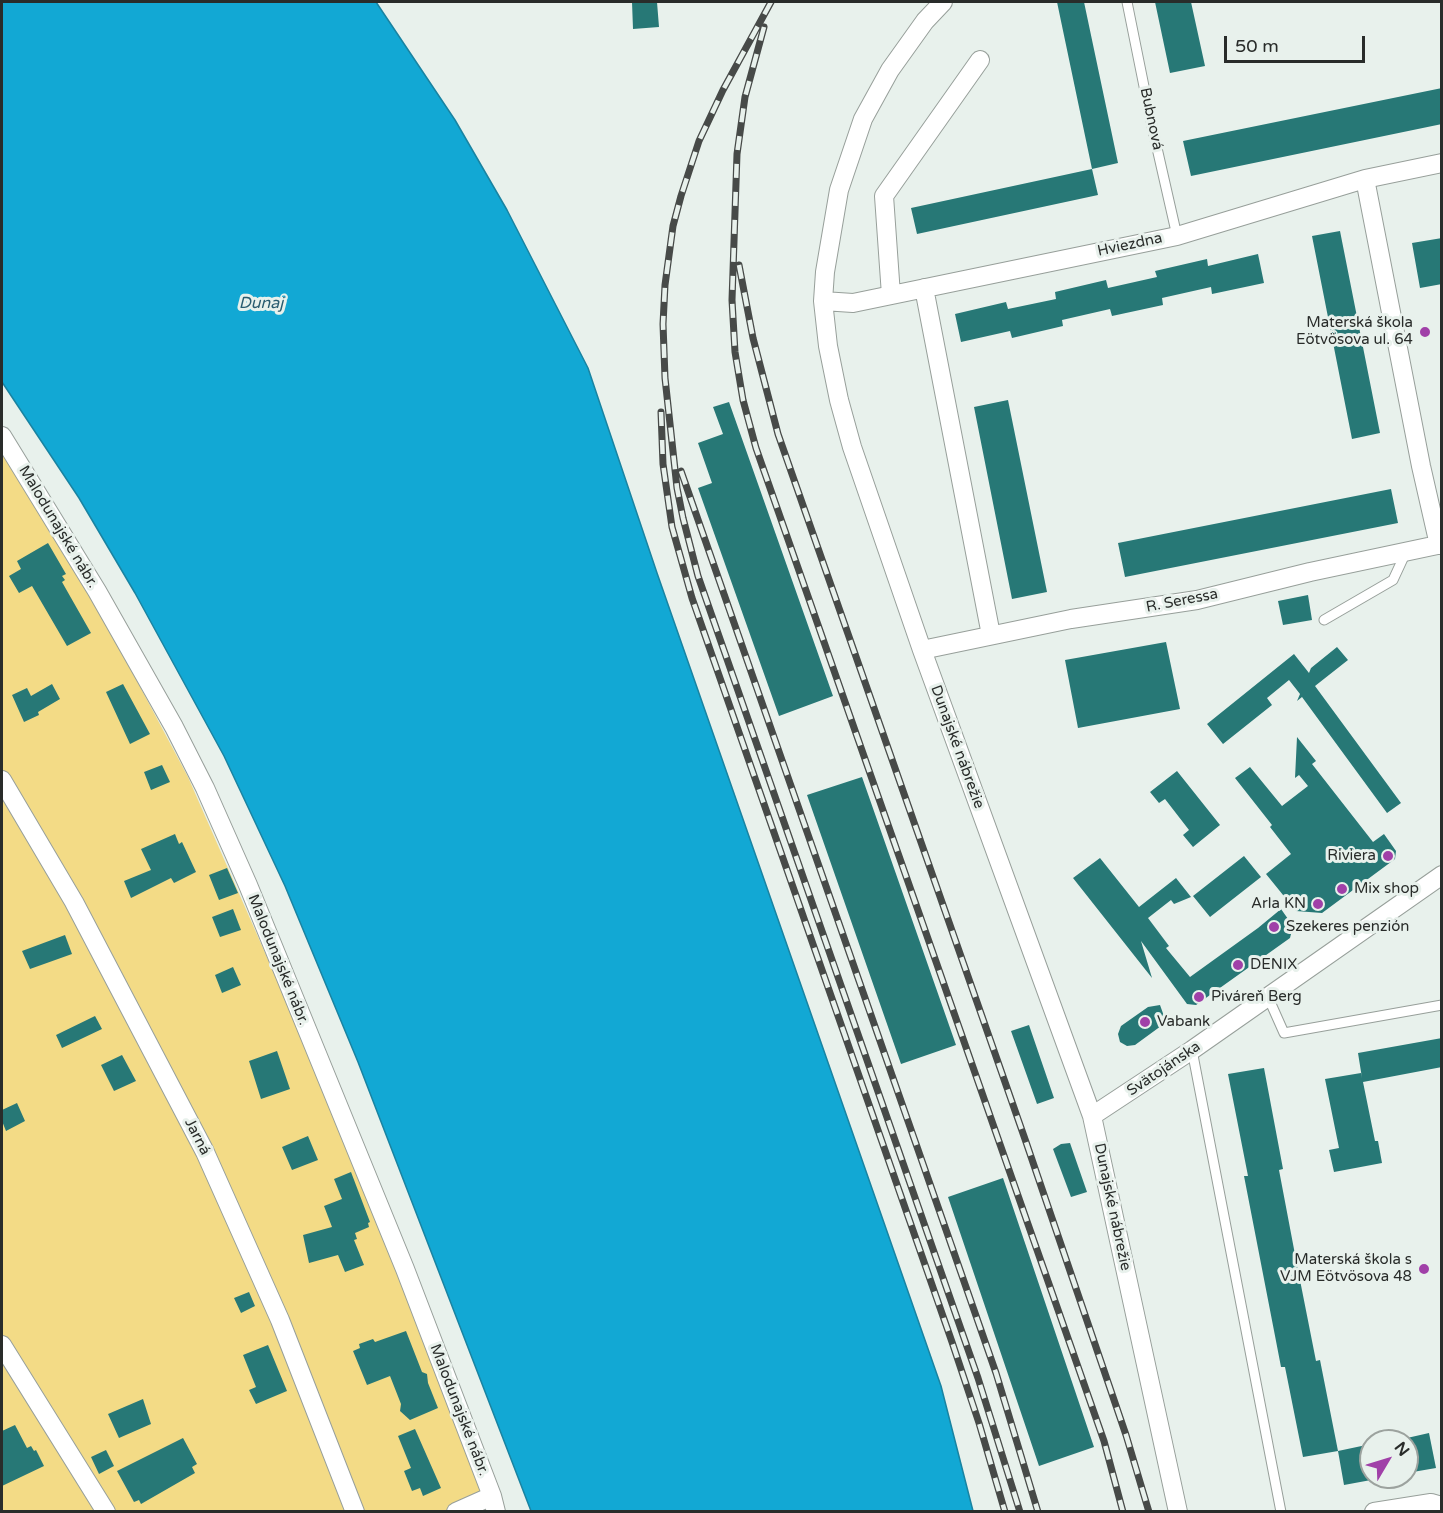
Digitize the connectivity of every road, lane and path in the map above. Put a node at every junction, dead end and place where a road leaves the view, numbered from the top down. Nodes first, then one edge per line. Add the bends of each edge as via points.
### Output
1 (943, 2) edge
2 (1127, 2) edge
3 (980, 60) dead end
4 (1442, 163) edge
5 (1365, 179) junction
6 (1177, 236) junction
7 (924, 288) junction
8 (891, 295) junction
9 (823, 301) junction
10 (2, 436) edge
11 (1440, 544) edge
12 (1406, 552) junction
13 (1324, 620) dead end
14 (991, 635) junction
15 (922, 650) junction
16 (2, 780) edge
17 (1442, 875) edge
18 (1268, 997) junction
19 (1442, 1005) edge
20 (1192, 1050) junction
21 (1092, 1116) junction
22 (2, 1345) edge
23 (494, 1504) edge
24 (1442, 1506) edge
25 (106, 1512) edge
26 (355, 1512) edge
27 (456, 1512) edge
28 (1178, 1512) edge
29 (1281, 1512) edge
30 (1374, 1512) edge

1 - 9 street, Dunajské nábrežie via 890,70 863,119 839,190
2 - 6 lane, Bubnová
3 - 8 street via 884,196
4 - 5 street, Hviezdna
5 - 6 street, Hviezdna
5 - 11 street
6 - 7 street, Hviezdna
7 - 8 street, Hviezdna
7 - 14 street
8 - 9 street, Hviezdna via 853,303
9 - 15 street, Dunajské nábrežie via 828,345 852,447
10 - 23 street, Malodunajské nábr. via 103,602 205,788 405,1269
11 - 12 street, R. Seressa
12 - 13 lane via 1393,580
12 - 14 street, R. Seressa via 1197,600
14 - 15 street, R. Seressa
15 - 21 street, Dunajské nábrežie
16 - 26 street, Jarná via 74,902 205,1152 280,1320
17 - 18 street, Svätojánska
18 - 19 lane via 1284,1033
18 - 20 street, Svätojánska
20 - 21 street, Svätojánska
20 - 29 lane
21 - 28 street, Dunajské nábrežie
22 - 25 street
23 - 27 street
24 - 30 street via 1431,1503

